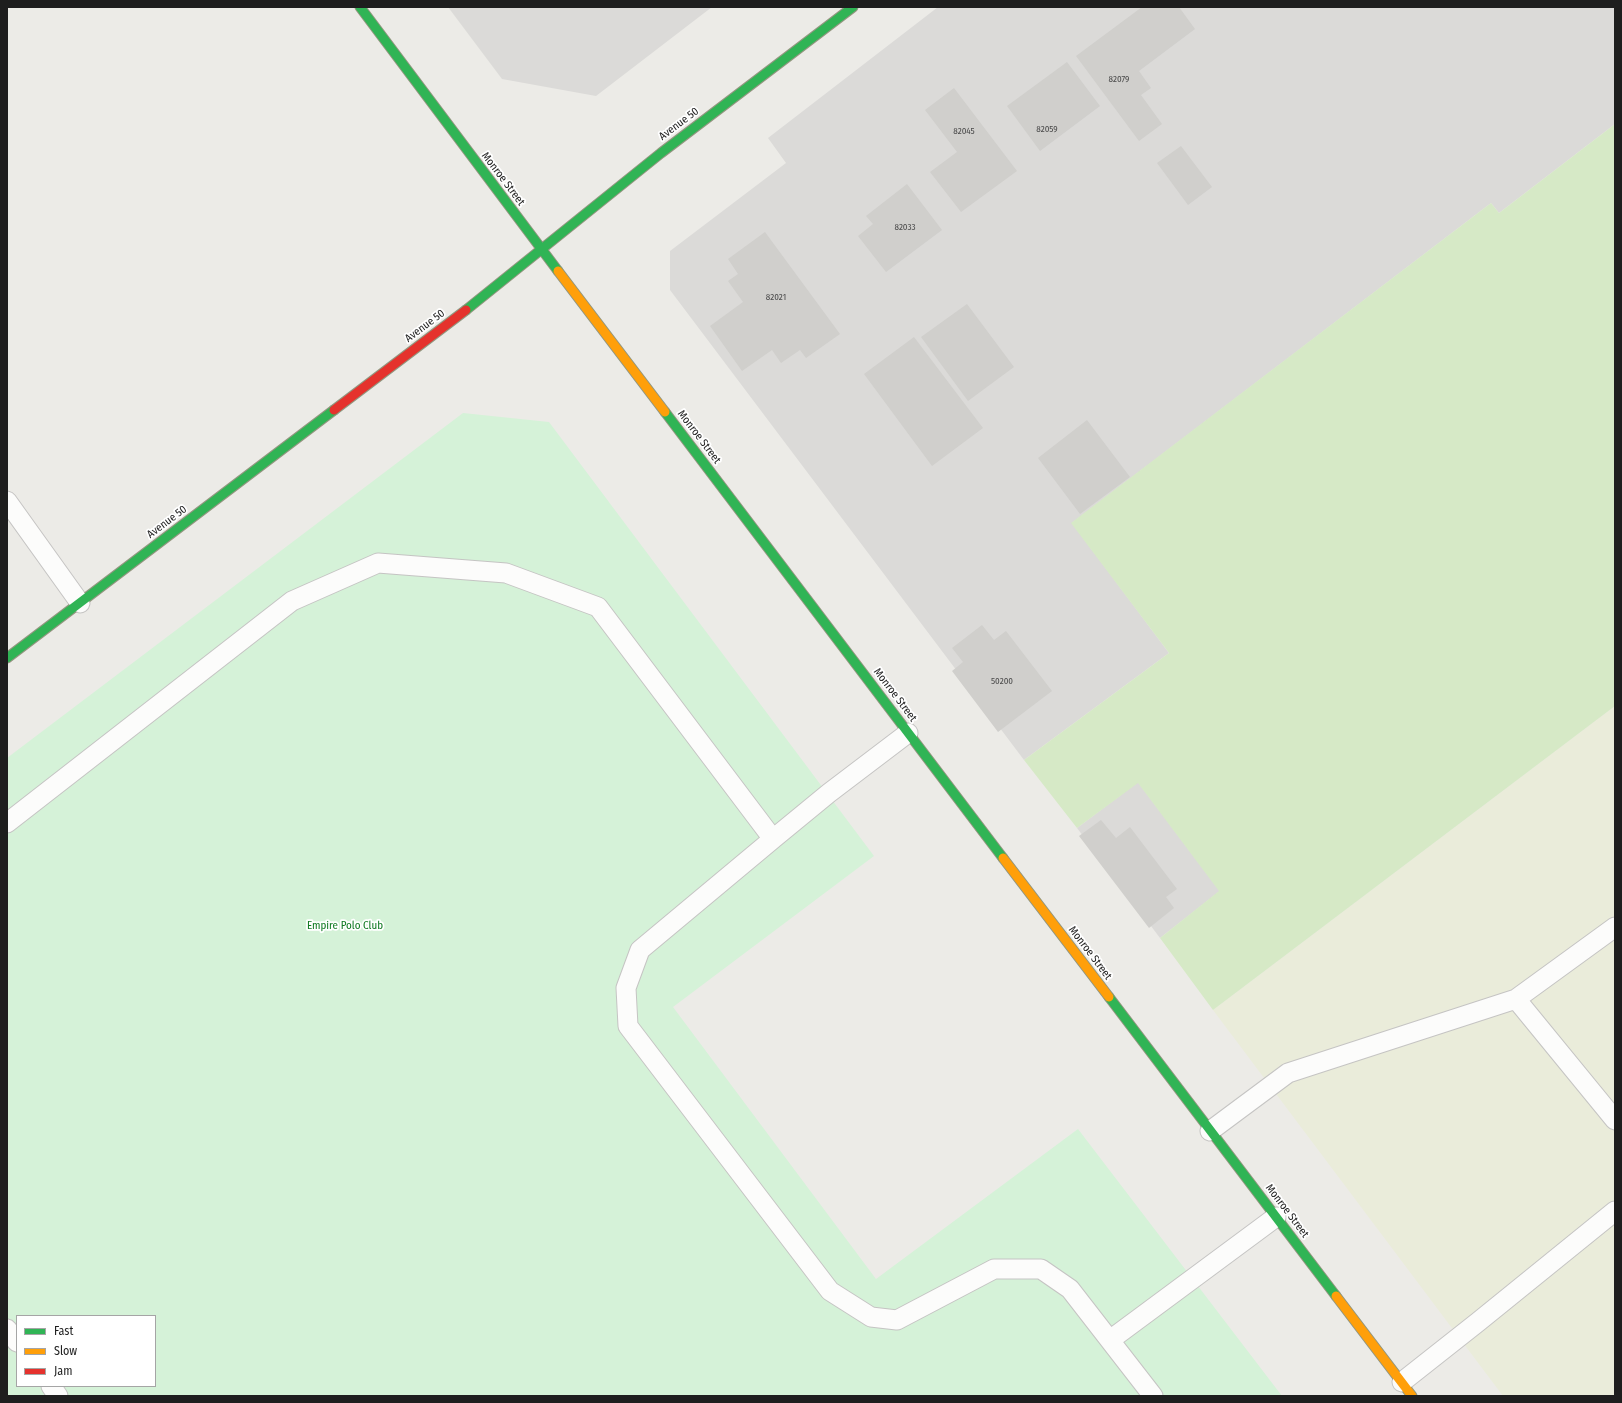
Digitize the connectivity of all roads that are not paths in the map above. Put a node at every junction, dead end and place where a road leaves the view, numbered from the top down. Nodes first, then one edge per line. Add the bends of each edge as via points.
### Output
1 (360, 7) edge
2 (853, 7) edge
3 (541, 249) junction
4 (7, 501) edge
5 (80, 603) junction
6 (7, 658) edge
7 (908, 733) junction
8 (7, 823) edge
9 (773, 839) junction
10 (1615, 927) edge
11 (1516, 999) junction
12 (1615, 1120) edge
13 (1210, 1131) junction
14 (1615, 1211) edge
15 (1276, 1217) junction
16 (7, 1329) edge
17 (1110, 1340) junction
18 (16, 1341) edge
19 (52, 1387) edge
20 (1407, 1389) edge
21 (58, 1396) edge
22 (1154, 1396) edge

1 - 3 main road, Monroe Street
2 - 3 main road, Avenue 50 via 661,153
3 - 5 main road, Avenue 50 via 461,314
3 - 7 main road, Monroe Street
4 - 5 lane
5 - 6 main road, Avenue 50
7 - 9 lane
7 - 13 main road, Monroe Street
8 - 9 lane via 292,601 378,563 506,573 598,607
9 - 17 lane via 640,950 626,988 628,1026 830,1291 871,1317 897,1320 994,1268 1041,1269 1070,1288
10 - 11 lane
11 - 12 lane
11 - 13 lane via 1288,1073
13 - 15 main road, Monroe Street
14 - 20 lane via 1478,1322
15 - 17 lane
15 - 20 main road, Monroe Street
16 - 18 lane
17 - 22 lane
19 - 21 lane

